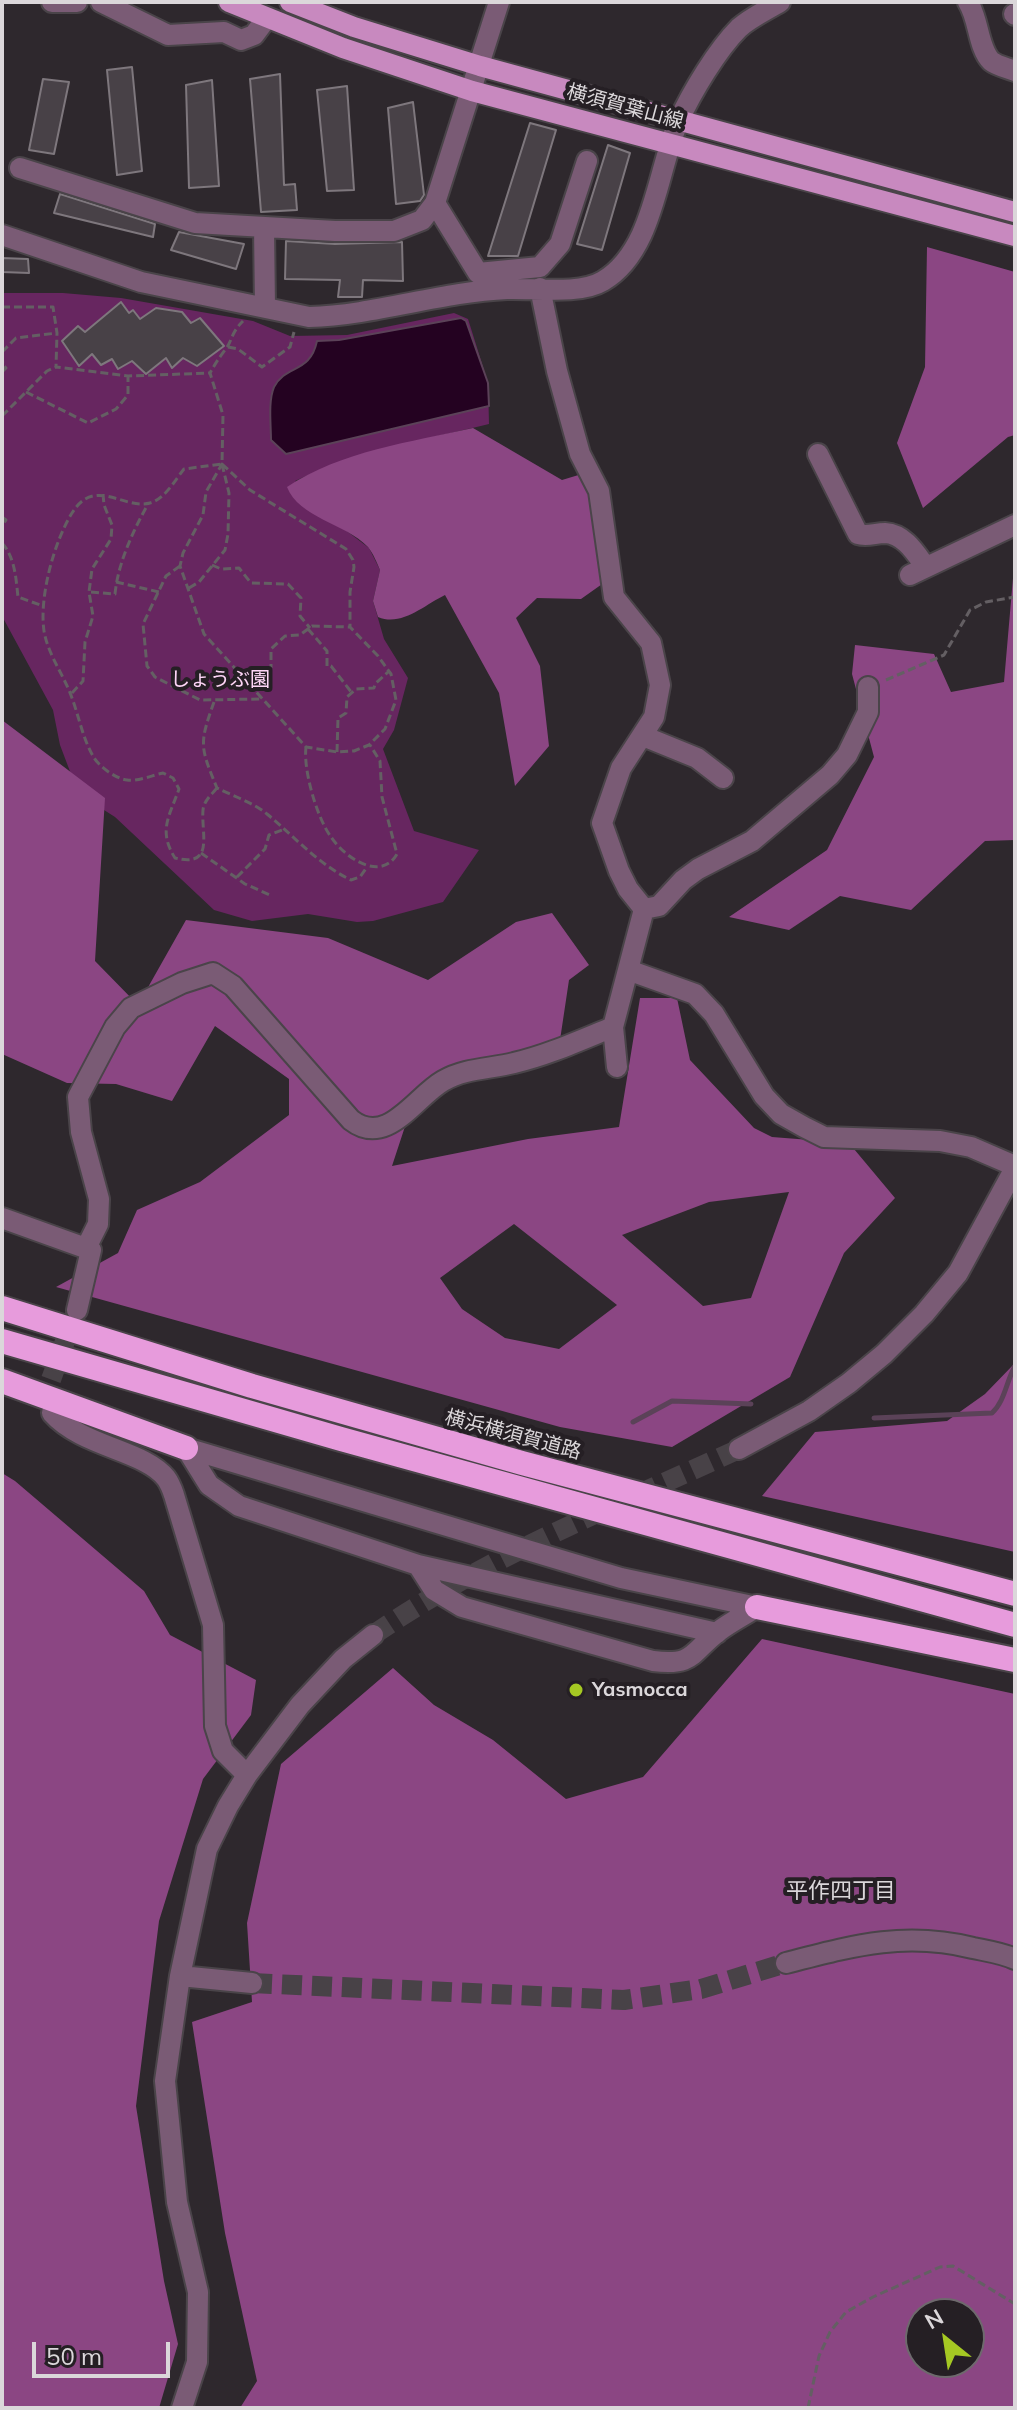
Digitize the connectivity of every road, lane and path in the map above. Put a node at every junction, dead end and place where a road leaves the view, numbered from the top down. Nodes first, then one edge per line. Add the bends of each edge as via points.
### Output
1 (52, 2) edge
2 (77, 2) edge
3 (101, 2) edge
4 (229, 2) edge
5 (290, 2) edge
6 (499, 2) edge
7 (780, 2) edge
8 (968, 2) edge
9 (266, 19) junction
10 (480, 66) junction
11 (1015, 71) edge
12 (472, 91) junction
13 (679, 119) junction
14 (671, 145) junction
15 (587, 161) dead end
16 (20, 168) dead end
17 (435, 203) junction
18 (1015, 212) edge
19 (264, 227) junction
20 (2, 235) edge
21 (1015, 236) edge
22 (540, 288) junction
23 (2, 307) edge
24 (256, 312) junction
25 (295, 328) dead end
26 (57, 333) junction
27 (228, 347) junction
28 (2, 354) edge
29 (56, 367) junction
30 (2, 372) edge
31 (210, 373) junction
32 (128, 376) junction
33 (26, 392) junction
34 (3, 414) edge
35 (818, 454) dead end
36 (222, 464) junction
37 (103, 494) junction
38 (148, 504) junction
39 (2, 517) edge
40 (1015, 525) edge
41 (2, 526) edge
42 (2, 543) edge
43 (212, 565) junction
44 (180, 566) junction
45 (116, 582) junction
46 (189, 588) junction
47 (89, 592) junction
48 (159, 592) junction
49 (1015, 597) edge
50 (44, 606) junction
51 (350, 627) junction
52 (309, 629) junction
53 (389, 671) junction
54 (249, 686) junction
55 (868, 687) joint
56 (352, 693) junction
57 (71, 695) junction
58 (262, 699) junction
59 (214, 702) junction
60 (643, 736) junction
61 (369, 745) junction
62 (306, 747) junction
63 (337, 752) junction
64 (723, 778) dead end
65 (217, 788) junction
66 (284, 830) junction
67 (201, 853) junction
68 (367, 866) junction
69 (237, 877) junction
70 (270, 895) dead end
71 (644, 909) junction
72 (628, 970) junction
73 (613, 1027) junction
74 (617, 1067) dead end
75 (1015, 1167) edge
76 (2, 1218) edge
77 (86, 1248) junction
78 (2, 1308) edge
79 (77, 1310) tunnel mouth
80 (2, 1341) edge
81 (2, 1381) edge
82 (52, 1413) dead end
83 (186, 1448) junction
84 (739, 1449) tunnel mouth
85 (881, 1556) junction
86 (418, 1565) junction
87 (1015, 1585) edge
88 (1015, 1594) edge
89 (757, 1607) junction
90 (1015, 1625) edge
91 (717, 1633) junction
92 (373, 1635) tunnel mouth
93 (1015, 1660) edge
94 (247, 1775) junction
95 (1015, 1959) edge
96 (786, 1963) tunnel mouth
97 (180, 1976) junction
98 (252, 1983) tunnel mouth
99 (1015, 2304) edge
100 (182, 2408) edge
101 (808, 2408) edge

1 - 2 street
3 - 9 street via 168,35 224,32 241,40 254,35
4 - 9 main road, 横須賀葉山線
5 - 10 main road, 横須賀葉山線
6 - 10 street
7 - 13 street via 741,27
8 - 11 street via 991,61
9 - 12 main road, 横須賀葉山線
10 - 12 street
10 - 13 main road, 横須賀葉山線
12 - 14 main road, 横須賀葉山線
12 - 17 street
13 - 14 street
13 - 18 main road, 横須賀葉山線
14 - 21 main road, 横須賀葉山線
14 - 22 street via 636,248 617,270 578,290
15 - 17 street via 560,244 540,267 478,273
16 - 19 street via 195,223
17 - 19 street via 422,220 394,231
19 - 24 street
20 - 24 street via 141,282
22 - 24 street via 471,291 337,316
22 - 60 street via 580,454 599,491 614,597 651,643 660,685 654,717
23 - 26 path via 53,307
24 - 27 path via 231,333
25 - 27 path via 290,347 262,367
26 - 28 path via 16,338
26 - 29 path
27 - 31 path
28 - 30 path
29 - 32 path
29 - 33 path
31 - 32 path
31 - 36 path via 223,415
32 - 33 path via 128,395 116,409 88,423
33 - 34 path
35 - 40 street via 858,534 888,533 908,542 917,571
36 - 38 path via 184,469 159,499
36 - 43 path via 229,493 228,534 225,550
36 - 44 path via 206,492 203,515
36 - 51 path via 250,490 346,549 354,567
37 - 38 path
37 - 47 path via 111,539 92,569
37 - 50 path via 85,499 73,512 57,550
38 - 45 path
39 - 41 path
42 - 50 path via 15,569 18,597
43 - 46 path
43 - 52 path via 239,568 251,583 288,584 301,598 300,616
44 - 46 path
44 - 48 path via 166,576
45 - 47 path via 115,594
45 - 48 path
46 - 54 path via 204,634
47 - 57 path via 93,616 83,681
48 - 59 path via 143,624 147,666 174,689
49 - 55 path via 977,605 944,655
50 - 57 path via 49,648
51 - 52 path
51 - 53 path
52 - 54 path via 285,636 271,649 271,667
52 - 56 path via 327,651 327,666
53 - 56 path via 374,688
53 - 61 path via 396,700 385,729
54 - 58 path
55 - 71 street via 868,712 847,755 830,775 752,841 698,869 659,906
56 - 63 path via 346,713 338,718
57 - 67 path via 93,756 103,768 127,781 163,773 173,778 179,789 164,832 166,845 175,858 188,861
58 - 59 path
58 - 62 path
59 - 65 path via 202,753
60 - 64 street via 697,758
60 - 71 street via 621,768 602,823 619,871
61 - 63 path
61 - 68 path via 380,761 382,797 397,854 391,864
62 - 63 path
62 - 68 path via 304,762 330,837
65 - 66 path via 265,812
65 - 67 path via 203,808
66 - 68 path via 351,880
66 - 69 path via 269,835 265,849
67 - 69 path
69 - 70 path
71 - 72 street
72 - 73 street
72 - 75 street via 695,994 714,1014 764,1096 804,1127 824,1137 940,1141 971,1147
73 - 74 street
73 - 77 street via 516,1063 447,1078 402,1116 372,1129 351,1120 233,986 213,973 198,976 131,1008 115,1027 78,1097 81,1132 99,1199 98,1224
75 - 84 street via 958,1273 924,1314 849,1383
76 - 77 street
77 - 79 street via 91,1250
78 - 85 highway, 横浜横須賀道路 via 522,1463
80 - 90 highway
81 - 83 highway
82 - 94 street via 82,1436 152,1465 166,1478 213,1625 215,1726 223,1751
83 - 86 street via 209,1485 239,1506
83 - 89 street via 621,1578
85 - 87 highway
85 - 88 highway, 横浜横須賀道路
86 - 91 street
86 - 91 street via 434,1590 462,1607 653,1661 677,1664
89 - 91 street
89 - 93 highway
92 - 94 street via 300,1705
94 - 97 street via 207,1849
95 - 96 street via 941,1940 901,1939 862,1943
97 - 98 street
97 - 100 street via 165,2081 177,2202 198,2292 197,2362
99 - 101 path via 953,2266 873,2297 846,2312 830,2332 815,2368

